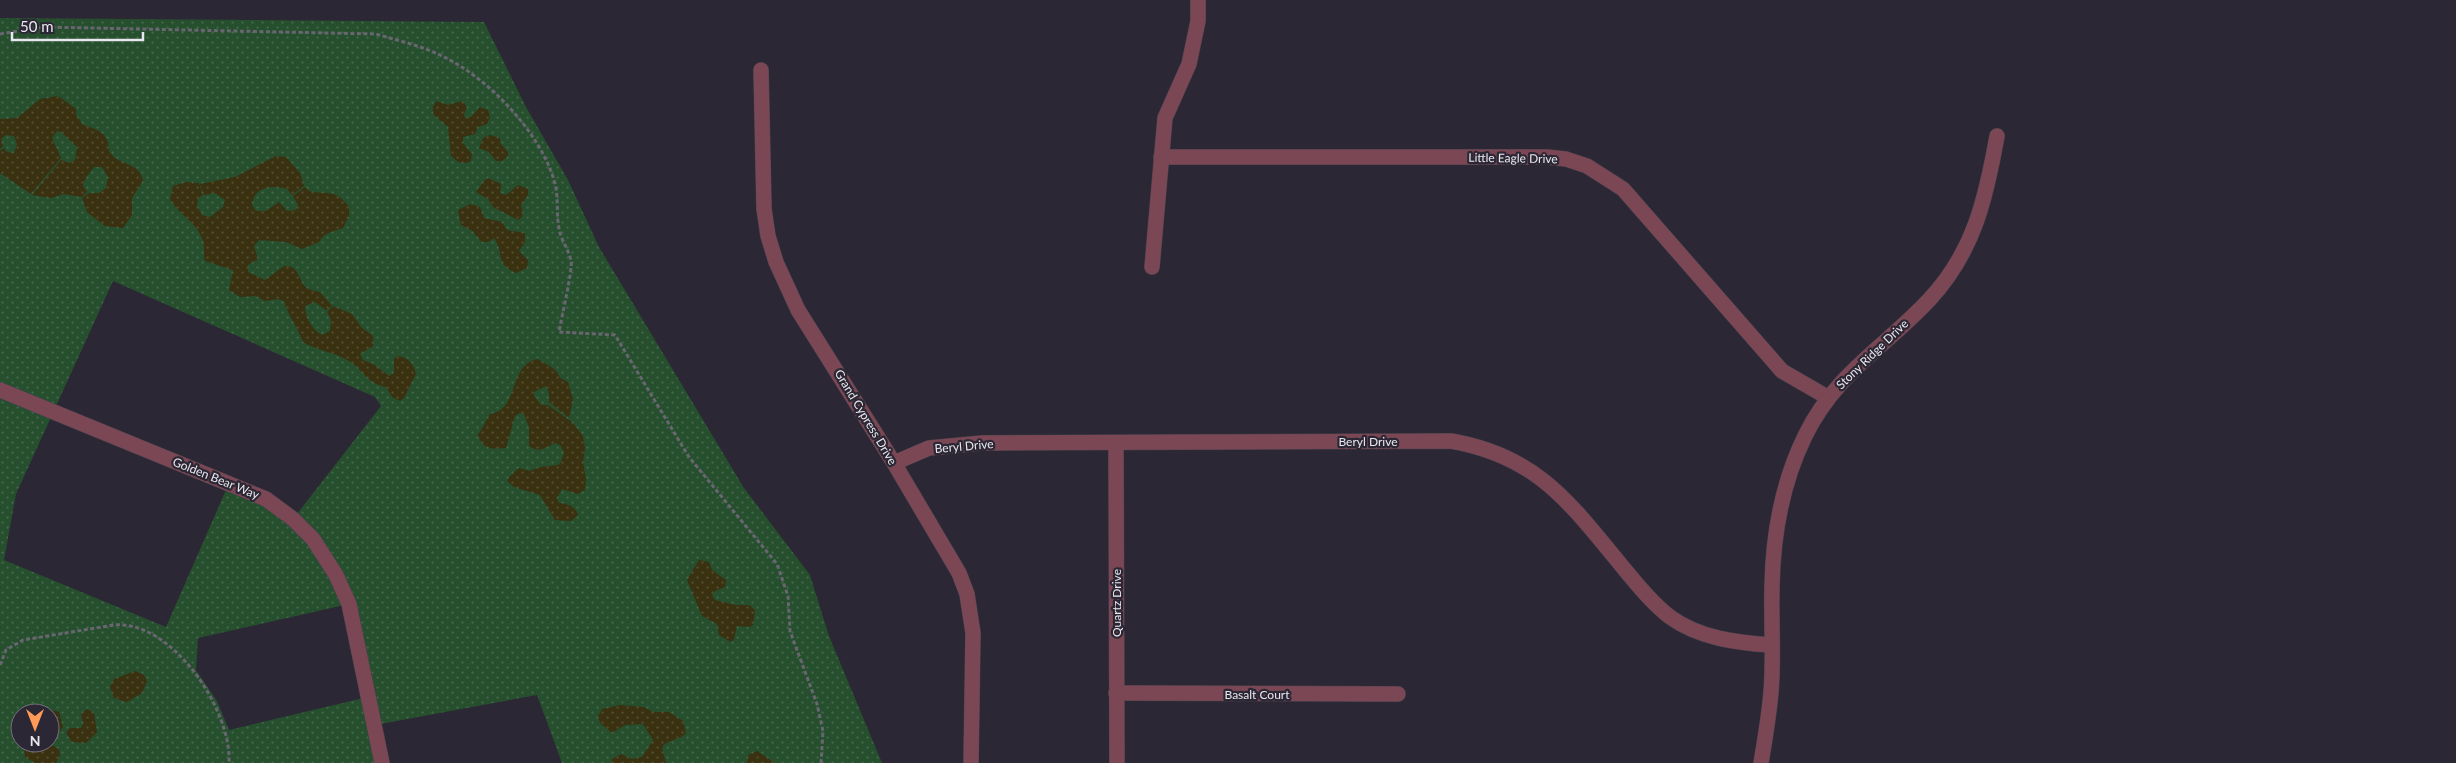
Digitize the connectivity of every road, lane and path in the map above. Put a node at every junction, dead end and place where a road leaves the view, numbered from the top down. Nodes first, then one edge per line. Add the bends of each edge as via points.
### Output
1 (1198, 0) edge
2 (0, 34) edge
3 (761, 70) dead end
4 (1998, 136) dead end
5 (1160, 157) junction
6 (1152, 267) dead end
7 (0, 390) edge
8 (1827, 397) junction
9 (1116, 443) junction
10 (894, 463) junction
11 (1771, 645) junction
12 (0, 665) edge
13 (1116, 693) junction
14 (1398, 694) dead end
15 (229, 763) edge
16 (382, 763) edge
17 (821, 763) edge
18 (972, 763) edge
19 (1117, 763) edge
20 (1761, 763) edge

1 - 5 street via 1198,21 1189,64 1166,118
2 - 17 path via 44,27 376,34 444,57 488,86 523,123 543,155 558,194 559,229 572,261 559,332 615,335 688,456 777,564 788,596 792,639 817,704 823,731
3 - 10 street, Grand Cypress Drive via 764,209 776,262 798,310
4 - 8 street, Stony Ridge Drive via 1988,191 1973,236 1951,273 1929,300 1849,372
5 - 6 street
5 - 8 street, Little Eagle Drive via 1547,157 1587,166 1623,189 1782,372
7 - 16 street, Golden Bear Way via 266,499 293,519 326,558 349,604
8 - 11 street, Stony Ridge Drive via 1805,436 1786,485 1777,521
9 - 10 street, Beryl Drive via 955,444 929,448
9 - 11 street, Beryl Drive via 1451,441 1474,445 1525,466 1548,483 1569,502 1648,598 1671,618 1724,640
9 - 13 street, Quartz Drive
10 - 18 street, Grand Cypress Drive via 959,573 967,594 973,633
11 - 20 street, Stony Ridge Drive via 1771,692
12 - 15 path via 6,650 23,640 114,625 139,626 186,662 201,682 224,725 230,747
13 - 14 street, Basalt Court
13 - 19 street, Quartz Drive

